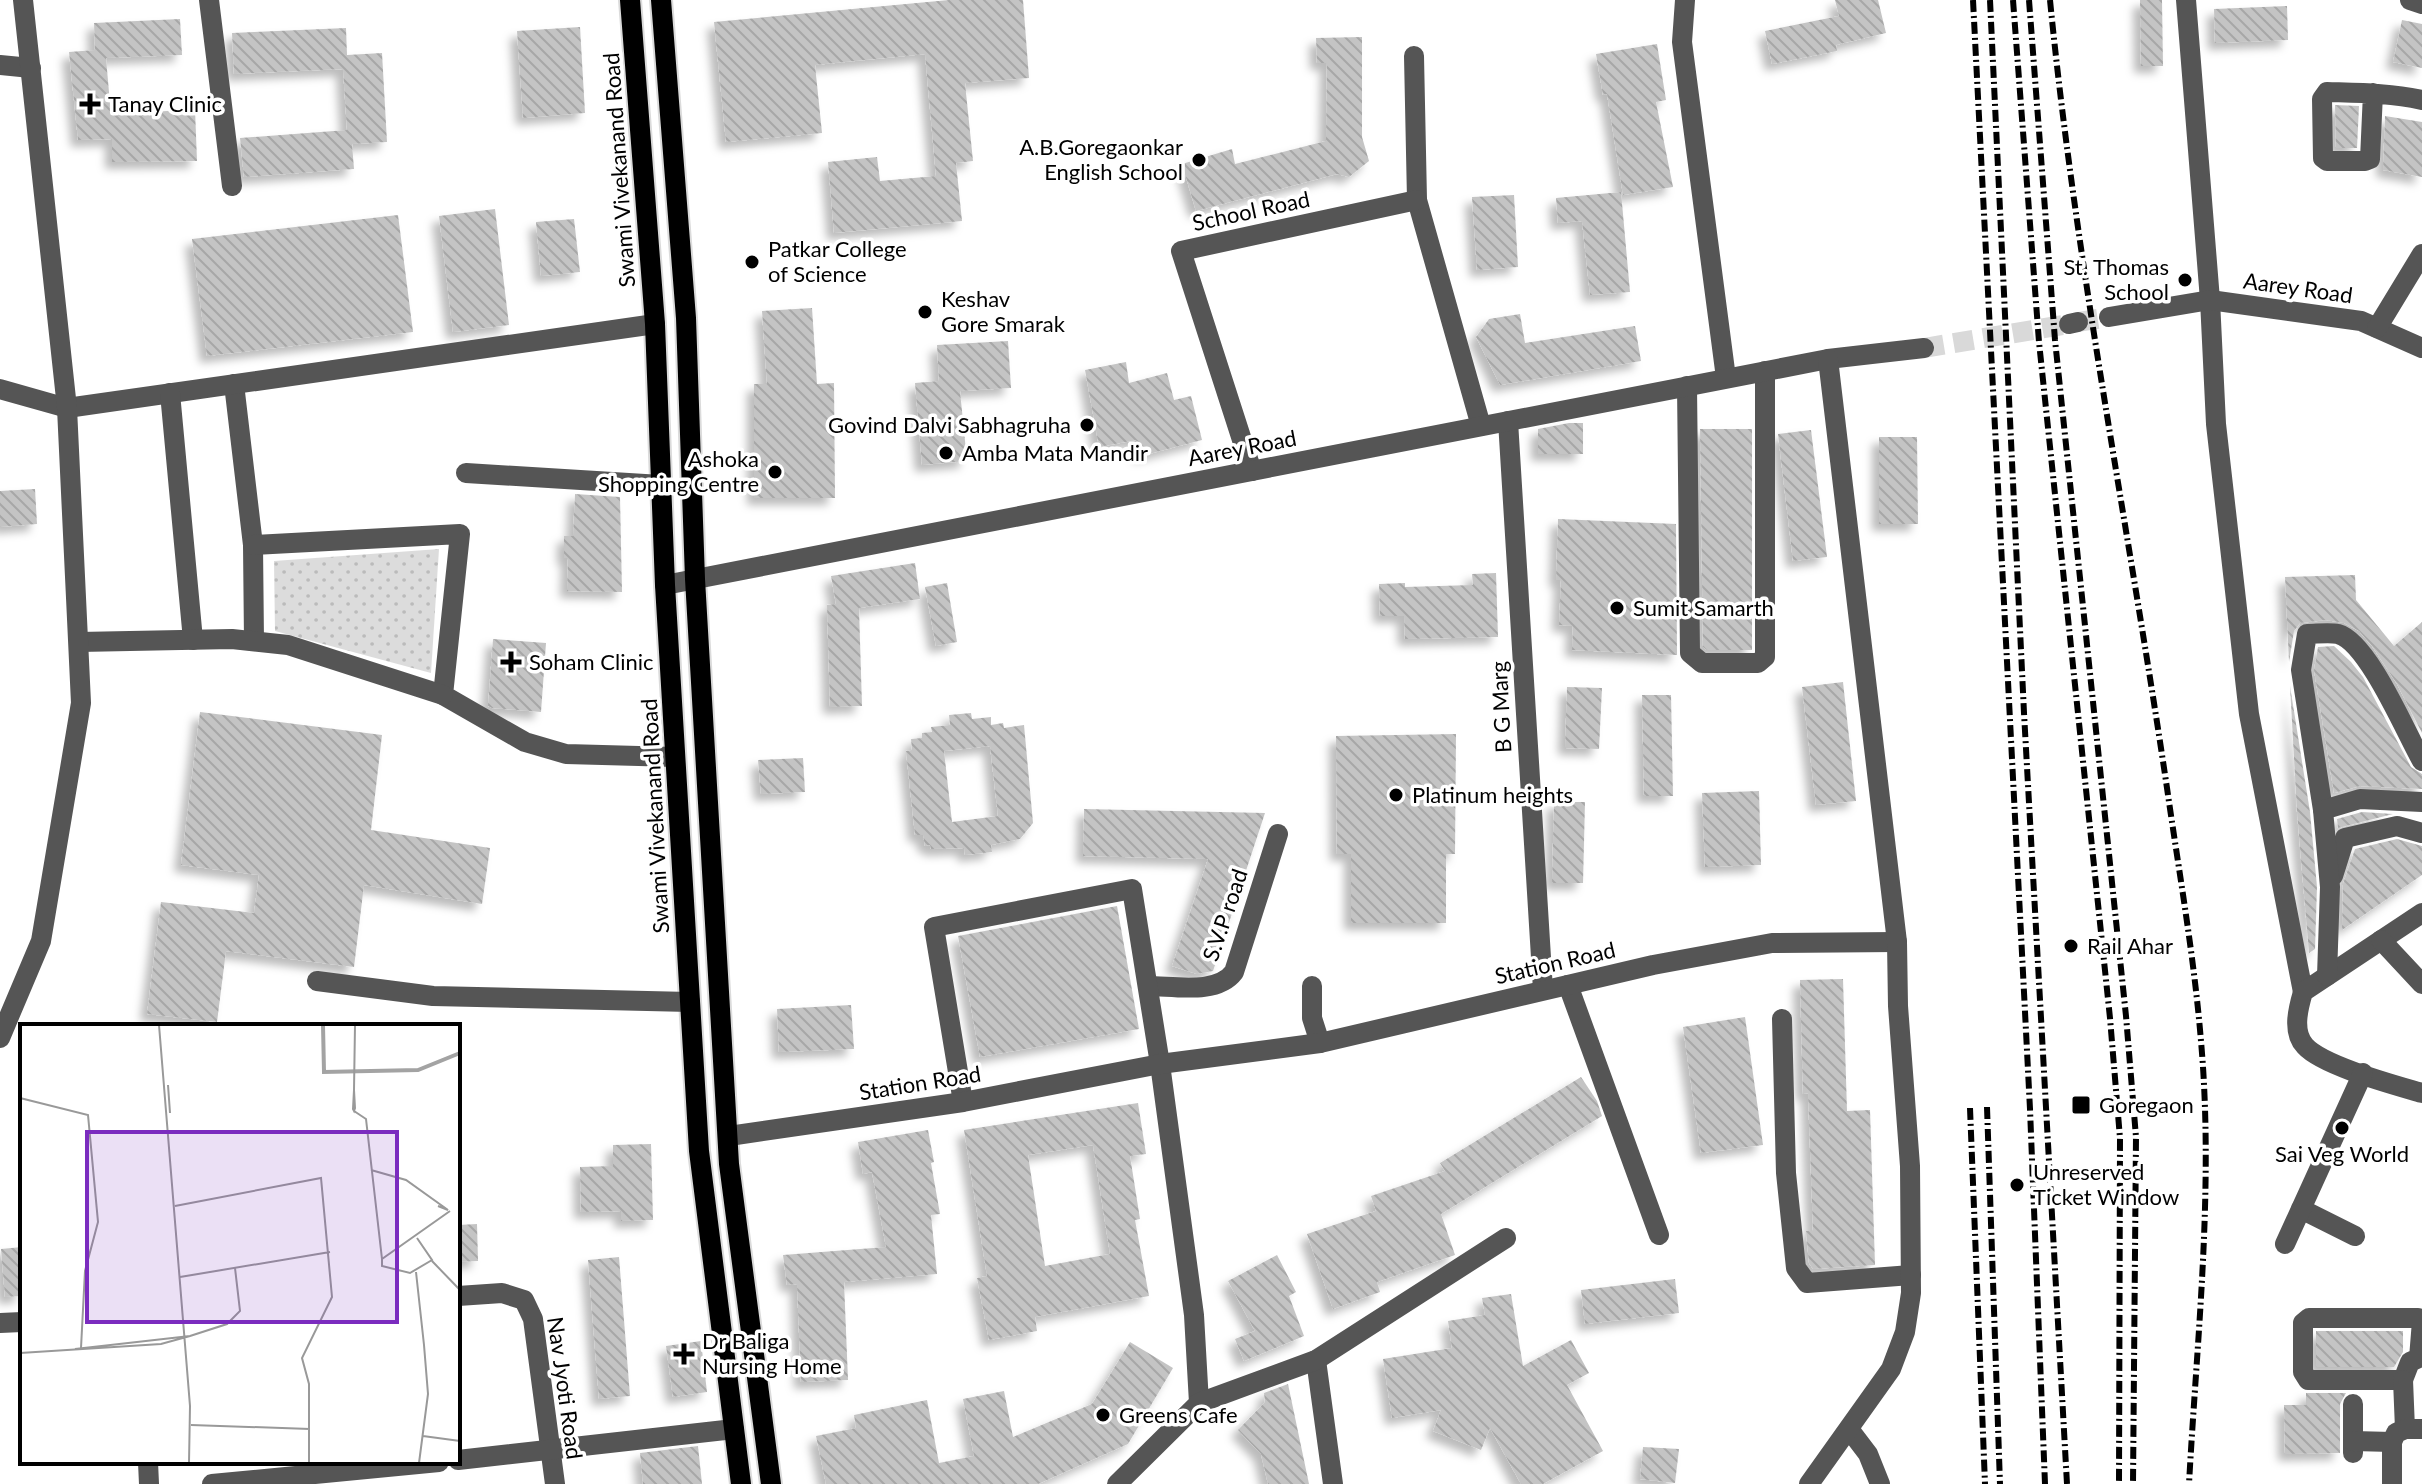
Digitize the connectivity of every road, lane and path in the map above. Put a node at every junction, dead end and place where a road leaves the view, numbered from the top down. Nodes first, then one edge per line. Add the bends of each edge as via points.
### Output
1 (23, 0) edge
2 (209, 0) edge
3 (630, 0) edge
4 (661, 0) edge
5 (1685, 0) edge
6 (2186, 0) edge
7 (2410, 0) edge
8 (2422, 4) edge
9 (1414, 56) dead end
10 (0, 65) edge
11 (31, 68) junction
12 (2373, 93) dead end
13 (2422, 100) edge
14 (232, 186) dead end
15 (1417, 200) junction
16 (2422, 254) edge
17 (2210, 300) junction
18 (2109, 317) tunnel mouth
19 (655, 324) junction
20 (2377, 328) junction
21 (1924, 348) tunnel mouth
22 (2422, 348) edge
23 (1828, 359) junction
24 (1765, 371) junction
25 (1726, 378) junction
26 (234, 384) junction
27 (1687, 386) junction
28 (0, 389) edge
29 (170, 393) junction
30 (67, 408) junction
31 (1508, 421) junction
32 (1481, 426) junction
33 (1252, 471) junction
34 (466, 473) dead end
35 (661, 485) junction
36 (253, 545) junction
37 (695, 579) junction
38 (665, 585) junction
39 (193, 640) junction
40 (254, 641) junction
41 (79, 642) junction
42 (443, 695) junction
43 (675, 757) junction
44 (2422, 761) edge
45 (2422, 802) edge
46 (2323, 810) junction
47 (2422, 833) edge
48 (1278, 834) dead end
49 (2330, 887) junction
50 (2422, 913) edge
51 (2381, 940) junction
52 (1897, 942) junction
53 (2327, 976) junction
54 (317, 981) dead end
55 (2422, 984) edge
56 (1568, 985) junction
57 (1148, 986) junction
58 (1312, 986) dead end
59 (1543, 990) junction
60 (2303, 992) junction
61 (690, 1002) junction
62 (1782, 1019) dead end
63 (0, 1038) edge
64 (1320, 1043) junction
65 (1160, 1064) junction
66 (2363, 1073) junction
67 (2422, 1093) edge
68 (963, 1102) junction
69 (729, 1136) junction
70 (2301, 1209) junction
71 (1659, 1235) dead end
72 (2355, 1236) dead end
73 (1506, 1238) dead end
74 (2285, 1244) dead end
75 (1911, 1275) junction
76 (460, 1296) edge
77 (20, 1322) edge
78 (0, 1323) edge
79 (1316, 1360) junction
80 (2403, 1380) junction
81 (1199, 1403) junction
82 (2353, 1404) dead end
83 (734, 1429) junction
84 (1849, 1429) junction
85 (2406, 1434) edge
86 (550, 1451) junction
87 (460, 1460) edge
88 (148, 1464) edge
89 (399, 1464) edge
90 (318, 1468) edge
91 (1811, 1482) edge
92 (149, 1484) edge
93 (212, 1484) edge
94 (555, 1484) edge
95 (741, 1484) edge
96 (771, 1484) edge
97 (1117, 1484) edge
98 (1333, 1484) edge
99 (1880, 1484) edge
100 (2392, 1484) edge

1 - 11 street
2 - 14 street
3 - 19 main road, Swami Vivekanand Road
4 - 37 main road via 686,318
5 - 25 street via 1682,42
6 - 17 street
7 - 8 street
9 - 15 street
10 - 11 street
11 - 30 street
12 - 13 street
15 - 32 street
15 - 33 street, School Road via 1181,251
16 - 20 street
17 - 18 street, Aarey Road
17 - 20 street, Aarey Road via 2361,321
17 - 60 street via 2216,424 2249,714
19 - 26 street
19 - 35 main road, Swami Vivekanand Road
20 - 22 street, Aarey Road
21 - 23 street, Aarey Road
23 - 24 street, Aarey Road
23 - 52 street
24 - 25 street, Aarey Road
24 - 27 street via 1765,657 1758,663 1702,663 1690,653
25 - 27 street, Aarey Road
26 - 29 street
26 - 36 street
27 - 31 street, Aarey Road
28 - 30 street
29 - 30 street
29 - 39 street
30 - 41 street
31 - 32 street, Aarey Road
31 - 59 street, B G Marg
32 - 33 street, Aarey Road
33 - 37 street, Aarey Road
34 - 35 street
35 - 38 main road, Swami Vivekanand Road
36 - 40 street
36 - 42 street via 460,534
37 - 38 street, Aarey Road
37 - 69 main road
38 - 43 main road, Swami Vivekanand Road
39 - 40 street
39 - 41 street
40 - 42 street via 288,645
41 - 63 street via 81,703 41,941
42 - 43 street via 525,742 566,754
43 - 61 main road, Swami Vivekanand Road
44 - 46 street via 2361,652 2339,634 2307,634 2301,670
45 - 46 street via 2360,799
46 - 49 street
47 - 49 street via 2397,826 2345,838
48 - 57 street, S.V.P road via 1228,981
49 - 53 street
50 - 51 street
51 - 53 street
51 - 55 street
52 - 56 street, Station Road via 1772,943
52 - 75 street
53 - 60 street
54 - 61 street via 433,996
56 - 59 street, Station Road
56 - 71 street
57 - 65 street
57 - 68 street via 1132,889 934,927
58 - 64 street via 1312,1018
59 - 64 street, Station Road
60 - 66 street via 2296,1022 2303,1044 2319,1057
61 - 83 main road, Swami Vivekanand Road via 701,1168
62 - 75 street via 1786,1173 1796,1268 1807,1283
64 - 65 street, Station Road
65 - 68 street, Station Road
65 - 81 street via 1194,1315
66 - 67 street
66 - 70 street
68 - 69 street, Station Road
69 - 96 main road
70 - 72 street
70 - 74 street
73 - 79 street
75 - 84 street via 1905,1332 1891,1369
76 - 86 street, Nav Jyoti Road via 502,1293 524,1300 533,1319
77 - 78 street
79 - 81 street
79 - 98 street
80 - 80 street via 2308,1380 2303,1372 2304,1321 2418,1318 2419,1358 2410,1362
80 - 85 street
81 - 97 street
82 - 85 street via 2353,1447
83 - 86 street
83 - 95 main road, Swami Vivekanand Road
84 - 91 street
84 - 99 street via 1868,1454
85 - 100 street
86 - 87 street
86 - 94 street, Nav Jyoti Road
88 - 92 street
89 - 90 street
90 - 93 street

